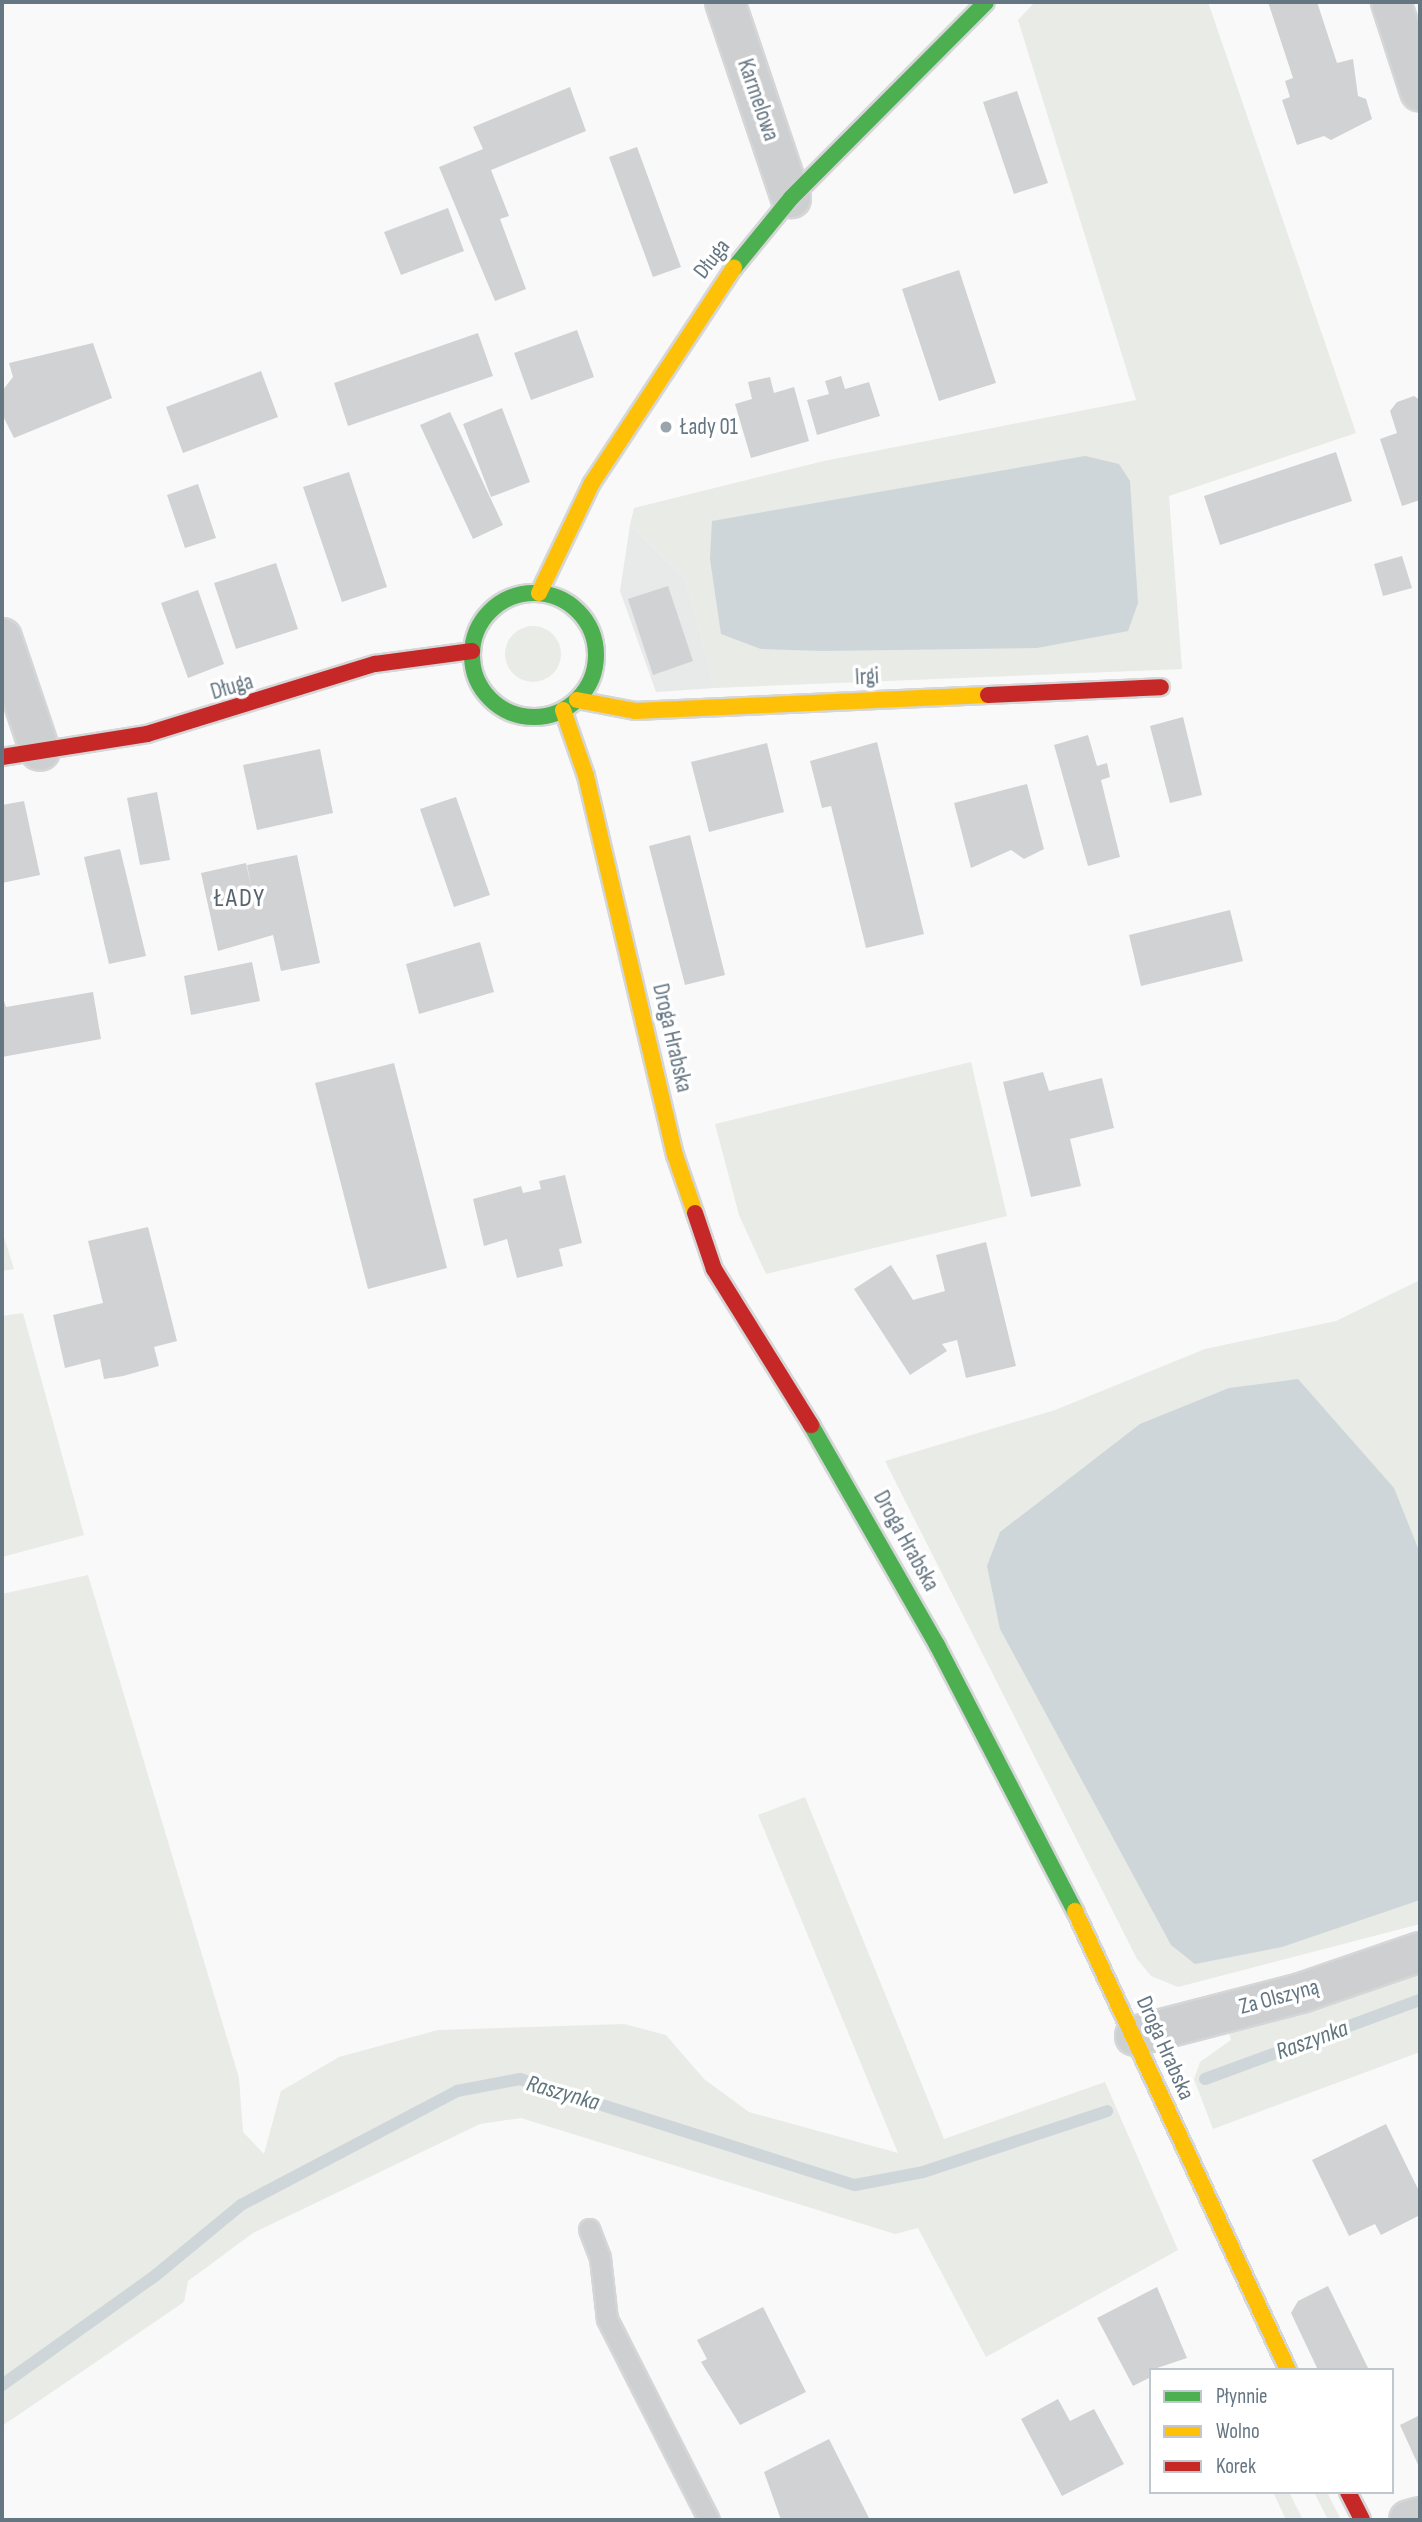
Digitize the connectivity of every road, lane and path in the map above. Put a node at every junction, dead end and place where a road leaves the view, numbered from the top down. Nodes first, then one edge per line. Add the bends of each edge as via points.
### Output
1 (725, 2) edge
2 (986, 2) edge
3 (1391, 2) edge
4 (1420, 91) edge
5 (791, 198) junction
6 (539, 593) junction
7 (2, 638) edge
8 (471, 651) junction
9 (1161, 687) dead end
10 (577, 700) junction
11 (563, 710) junction
12 (40, 751) junction
13 (2, 757) edge
14 (1420, 1952) edge
15 (1135, 2036) junction
16 (589, 2229) dead end
17 (1287, 2368) edge
18 (1349, 2494) edge
19 (1420, 2517) edge
20 (709, 2520) edge
21 (1362, 2520) edge
22 (1409, 2520) edge

1 - 5 street, Karmelowa
2 - 5 street, Długa
3 - 4 street
5 - 6 street, Długa via 671,354 592,483
6 - 8 street via 500,603 484,617
6 - 10 street via 577,610 595,641 593,677
7 - 12 street
8 - 11 street via 474,675 498,707 536,718
8 - 12 street, Długa via 375,664 147,734
9 - 10 street, Irgi via 635,712
10 - 11 street
11 - 15 street, Droga Hrabska via 586,776 675,1156 714,1269 896,1567
12 - 13 street, Długa
14 - 15 street, Za Olszyną via 1301,1993
15 - 17 street, Droga Hrabska
16 - 20 lane via 598,2248 607,2319
18 - 21 street
19 - 22 street

